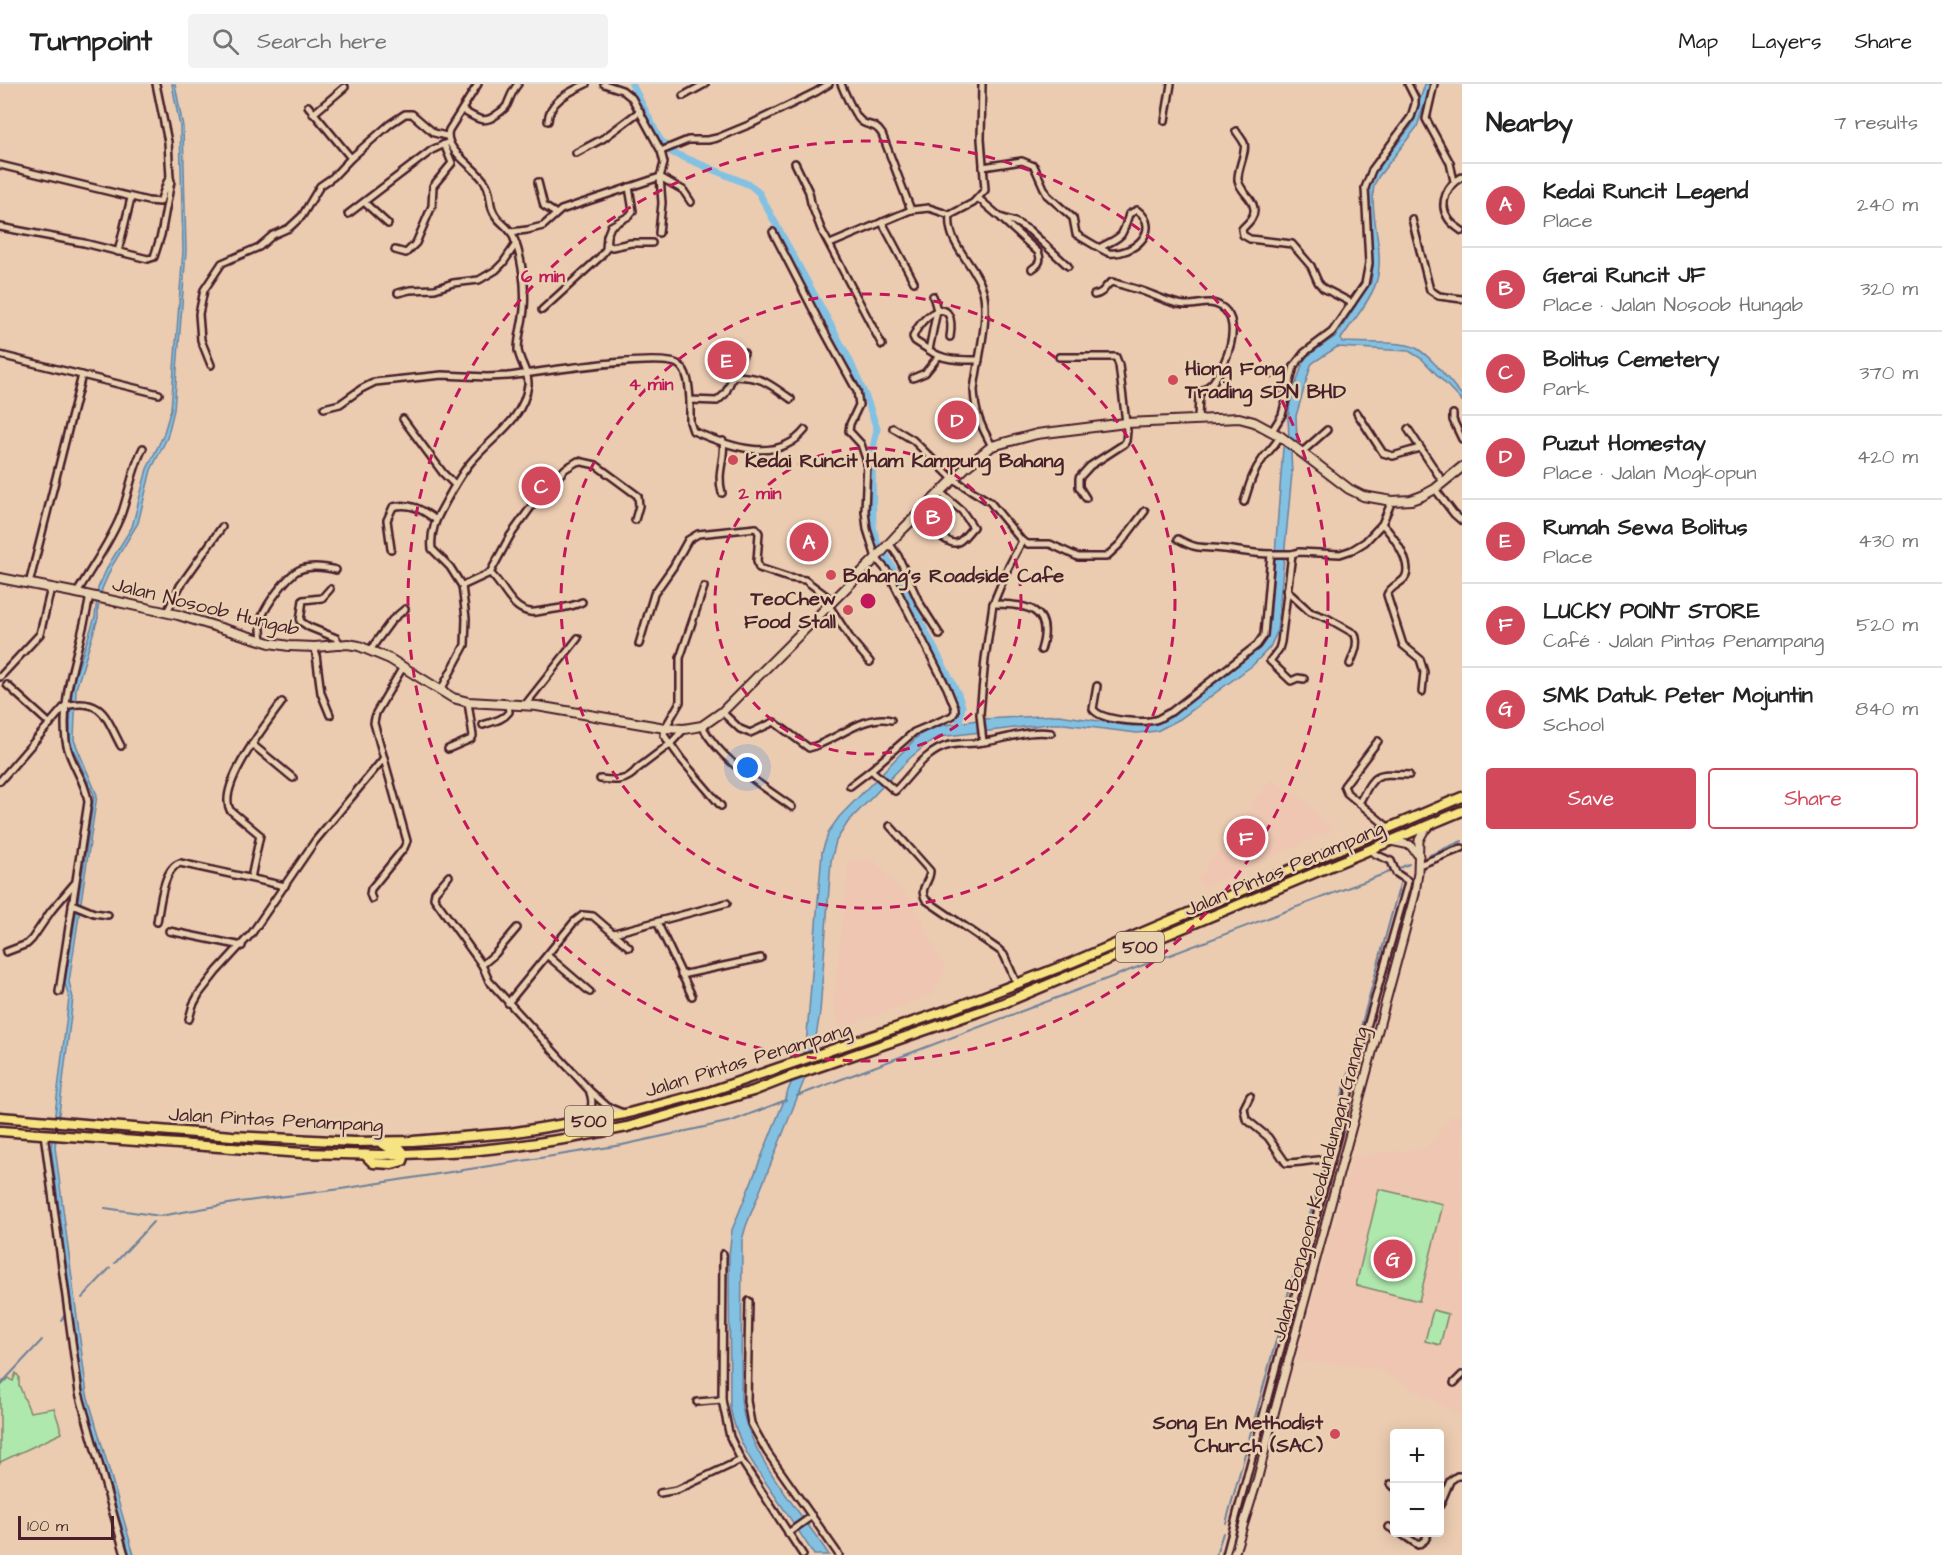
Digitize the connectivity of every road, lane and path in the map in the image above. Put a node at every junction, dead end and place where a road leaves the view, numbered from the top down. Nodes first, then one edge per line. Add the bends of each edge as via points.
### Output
1 (156, 84) edge
2 (478, 84) edge
3 (518, 84) edge
4 (586, 84) edge
5 (604, 84) edge
6 (705, 84) edge
7 (829, 84) edge
8 (841, 84) edge
9 (982, 84) edge
10 (1170, 84) edge
11 (1408, 84) edge
12 (1434, 84) edge
13 (619, 86) edge
14 (345, 87) dead end
15 (683, 96) dead end
16 (308, 106) dead end
17 (462, 110) junction
18 (640, 111) junction
19 (313, 114) junction
20 (548, 121) dead end
21 (1165, 121) dead end
22 (1236, 131) dead end
23 (446, 141) junction
24 (665, 148) junction
25 (576, 153) dead end
26 (351, 158) junction
27 (795, 163) dead end
28 (0, 165) edge
29 (983, 167) junction
30 (660, 177) junction
31 (1462, 177) edge
32 (170, 178) junction
33 (1454, 181) junction
34 (538, 182) dead end
35 (629, 187) junction
36 (131, 198) junction
37 (979, 199) junction
38 (160, 202) junction
39 (168, 202) junction
40 (691, 202) dead end
41 (365, 203) junction
42 (911, 210) junction
43 (555, 213) junction
44 (348, 214) dead end
45 (950, 215) junction
46 (1000, 217) junction
47 (1412, 219) dead end
48 (882, 222) junction
49 (388, 224) dead end
50 (0, 227) edge
51 (1462, 231) edge
52 (512, 232) junction
53 (773, 232) dead end
54 (659, 233) dead end
55 (652, 243) dead end
56 (516, 244) junction
57 (830, 244) junction
58 (607, 245) junction
59 (1101, 247) junction
60 (395, 250) dead end
61 (118, 252) junction
62 (1068, 266) dead end
63 (1032, 269) dead end
64 (914, 282) dead end
65 (398, 293) dead end
66 (1094, 295) dead end
67 (933, 296) dead end
68 (1462, 299) edge
69 (1352, 303) junction
70 (542, 310) dead end
71 (938, 310) junction
72 (950, 337) dead end
73 (882, 345) dead end
74 (929, 350) junction
75 (744, 353) dead end
76 (0, 355) edge
77 (938, 357) junction
78 (1059, 357) dead end
79 (979, 360) junction
80 (211, 365) dead end
81 (528, 374) junction
82 (82, 375) junction
83 (733, 376) junction
84 (913, 378) dead end
85 (159, 394) dead end
86 (791, 399) dead end
87 (690, 400) junction
88 (324, 408) dead end
89 (1356, 413) dead end
90 (1453, 414) dead end
91 (403, 419) dead end
92 (1198, 419) junction
93 (1126, 423) junction
94 (893, 428) dead end
95 (1408, 429) dead end
96 (806, 430) dead end
97 (1328, 430) dead end
98 (1272, 431) junction
99 (1282, 438) junction
100 (1462, 438) edge
101 (723, 441) junction
102 (992, 446) junction
103 (143, 448) dead end
104 (1420, 448) junction
105 (1298, 450) junction
106 (1462, 467) edge
107 (953, 479) junction
108 (1443, 482) junction
109 (455, 485) junction
110 (1435, 489) junction
111 (940, 492) junction
112 (722, 493) dead end
113 (1086, 498) dead end
114 (1392, 501) junction
115 (1244, 502) dead end
116 (1145, 511) dead end
117 (917, 515) junction
118 (635, 519) dead end
119 (436, 520) junction
120 (1462, 521) edge
121 (1382, 524) junction
122 (222, 527) dead end
123 (1178, 539) dead end
124 (1022, 541) junction
125 (888, 544) junction
126 (391, 549) dead end
127 (1272, 554) junction
128 (1289, 554) junction
129 (878, 555) junction
130 (336, 570) dead end
131 (490, 573) junction
132 (0, 578) edge
133 (29, 584) junction
134 (462, 586) junction
135 (704, 587) dead end
136 (51, 588) junction
137 (330, 589) dead end
138 (1286, 590) junction
139 (77, 592) junction
140 (91, 596) junction
141 (582, 602) dead end
142 (830, 602) junction
143 (993, 604) junction
144 (405, 609) dead end
145 (167, 612) junction
146 (940, 635) dead end
147 (578, 638) dead end
148 (262, 640) junction
149 (340, 644) junction
150 (639, 644) dead end
151 (315, 647) junction
152 (370, 650) junction
153 (1041, 650) dead end
154 (870, 662) dead end
155 (1350, 664) dead end
156 (403, 667) junction
157 (0, 678) edge
158 (1304, 679) dead end
159 (7, 685) dead end
160 (1096, 686) dead end
161 (441, 690) junction
162 (1422, 692) dead end
163 (282, 702) dead end
164 (468, 702) junction
165 (508, 704) junction
166 (67, 705) junction
167 (525, 705) junction
168 (722, 712) junction
169 (330, 715) dead end
170 (891, 720) dead end
171 (50, 724) junction
172 (483, 725) dead end
173 (702, 726) junction
174 (665, 728) junction
175 (684, 729) junction
176 (1051, 733) dead end
177 (983, 739) junction
178 (1378, 741) dead end
179 (252, 744) junction
180 (670, 744) junction
181 (122, 746) dead end
182 (448, 749) dead end
183 (384, 758) junction
184 (871, 770) junction
185 (1409, 775) dead end
186 (293, 778) dead end
187 (600, 779) dead end
188 (0, 781) edge
189 (850, 786) dead end
190 (1462, 797) edge
191 (1359, 803) junction
192 (721, 806) dead end
193 (792, 807) dead end
194 (1462, 811) edge
195 (1434, 823) junction
196 (890, 826) dead end
197 (1389, 828) junction
198 (1390, 842) junction
199 (1462, 848) edge
200 (1371, 850) junction
201 (1419, 856) junction
202 (1419, 865) junction
203 (448, 876) dead end
204 (251, 878) junction
205 (75, 883) junction
206 (285, 886) junction
207 (372, 899) dead end
208 (727, 903) dead end
209 (72, 904) junction
210 (108, 915) dead end
211 (157, 922) dead end
212 (657, 922) junction
213 (517, 928) dead end
214 (169, 930) dead end
215 (614, 933) junction
216 (242, 946) junction
217 (629, 947) dead end
218 (6, 952) dead end
219 (548, 956) junction
220 (762, 958) dead end
221 (482, 965) junction
222 (681, 975) junction
223 (1017, 984) junction
224 (59, 992) dead end
225 (590, 992) dead end
226 (692, 996) dead end
227 (507, 1004) junction
228 (189, 1019) dead end
229 (1373, 1047) junction
230 (1361, 1048) junction
231 (590, 1091) junction
232 (1250, 1096) dead end
233 (625, 1114) junction
234 (0, 1117) edge
235 (585, 1121) junction
236 (547, 1128) junction
237 (0, 1131) edge
238 (45, 1134) junction
239 (592, 1134) junction
240 (380, 1142) junction
241 (1336, 1146) junction
242 (1346, 1147) junction
243 (405, 1154) junction
244 (1331, 1159) junction
245 (723, 1254) dead end
246 (749, 1300) dead end
247 (1462, 1375) edge
248 (1454, 1383) dead end
249 (722, 1400) junction
250 (697, 1402) dead end
251 (741, 1460) junction
252 (1462, 1476) edge
253 (660, 1493) dead end
254 (1444, 1495) edge
255 (810, 1518) junction
256 (791, 1532) junction
257 (1405, 1537) edge
258 (1426, 1537) edge
259 (125, 1555) edge
260 (803, 1555) edge
261 (839, 1555) edge
262 (1226, 1555) edge
263 (1234, 1555) edge

1 - 32 street via 168,142
2 - 17 street
3 - 17 street via 507,107 491,118 480,120
4 - 20 street via 553,104
5 - 13 street
6 - 15 street
7 - 24 street via 717,138 688,140
8 - 42 street via 858,118 876,126 882,134
9 - 29 street
10 - 21 street
11 - 69 street via 1415,98 1411,117 1367,180 1368,277
12 - 33 street via 1426,119 1450,163
13 - 18 street
14 - 19 street
16 - 19 street
17 - 23 street via 448,130
18 - 24 street
18 - 25 street
19 - 26 street
22 - 69 street via 1244,142 1239,184 1254,210 1242,229 1243,235 1292,244 1323,288
23 - 26 street via 412,114 405,114
23 - 41 street
23 - 52 street via 486,184 496,218
23 - 60 street via 452,164 433,186 432,206 423,229 409,251
24 - 30 street
26 - 80 street via 320,186 302,216 289,228 260,247 222,263 204,290 199,314 201,340
27 - 57 street
28 - 36 street
29 - 37 street via 985,190
29 - 59 street via 1022,161 1034,166 1049,199 1073,218 1076,234
30 - 35 street
30 - 40 street via 683,190
30 - 54 street
31 - 33 street
32 - 38 street
32 - 39 street
33 - 51 street via 1446,192 1444,208 1448,220
34 - 43 street via 544,206
35 - 43 street
35 - 58 street via 633,211 611,226
36 - 38 street
36 - 61 street
37 - 45 street
37 - 46 street
38 - 39 street
39 - 61 street via 154,257
41 - 44 street
41 - 49 street
42 - 45 street via 929,208
42 - 48 street
43 - 52 street via 543,226
45 - 79 street via 953,237 983,290 985,310
46 - 62 street via 1029,230
46 - 63 street via 1038,252 1039,262
47 - 68 street via 1430,290 1439,296
48 - 57 street
48 - 64 street
50 - 61 street
52 - 56 street
53 - 129 street via 857,391 859,405 849,431 861,444 867,462 867,529
55 - 58 street
56 - 65 street via 496,270 479,280
56 - 81 street via 524,302 518,350
57 - 73 street
58 - 70 street via 600,257
59 - 59 street via 1120,237 1129,214 1137,210 1142,213 1146,235 1140,243 1109,253
66 - 92 street via 1112,282 1184,305 1208,303 1224,309 1233,324 1230,348 1212,384 1199,394
67 - 71 street
69 - 98 street via 1332,332 1304,353 1294,366 1282,415
71 - 72 street via 944,310 951,318
71 - 74 street
71 - 74 street via 922,320 913,337
74 - 77 street
75 - 83 street
76 - 82 street
77 - 79 street
77 - 84 street via 925,373
78 - 93 street via 1116,357
79 - 102 street via 975,409
81 - 87 street via 650,360 674,362 683,369
81 - 88 street via 442,375 375,382 340,404
81 - 109 street via 519,411
82 - 85 street
82 - 133 street
83 - 86 street via 762,379
83 - 87 street via 725,394 717,400
87 - 101 street via 693,431
89 - 104 street via 1383,453 1393,456
90 - 100 street
91 - 109 street
92 - 93 main road, Jalan Nosoob Hungab
92 - 98 main road, Jalan Nosoob Hungab via 1239,418
93 - 102 main road, Jalan Nosoob Hungab via 1037,434
93 - 113 street via 1124,444 1090,465 1079,478
94 - 107 street via 913,440
95 - 104 street
96 - 101 street via 794,442 764,449 745,450
97 - 105 street
98 - 99 main road, Jalan Nosoob Hungab
99 - 105 main road, Jalan Nosoob Hungab
99 - 115 street via 1253,474
101 - 112 street via 719,482
102 - 107 main road, Jalan Nosoob Hungab
103 - 139 street via 116,527
104 - 108 street
105 - 114 main road, Jalan Nosoob Hungab via 1349,489
106 - 108 main road, Jalan Nosoob Hungab
107 - 111 main road, Jalan Nosoob Hungab
107 - 124 street via 990,502
108 - 110 main road, Jalan Nosoob Hungab
109 - 119 street
110 - 114 main road, Jalan Nosoob Hungab via 1411,500
110 - 120 street
111 - 117 main road, Jalan Nosoob Hungab
111 - 117 street via 973,527 960,542 951,543 943,538
114 - 121 street
116 - 124 street via 1106,557 1078,557 1050,544
117 - 125 main road, Jalan Nosoob Hungab
118 - 131 street via 638,496 596,465 578,461 565,469 526,512
119 - 126 street via 420,508 393,507 387,520
119 - 134 street via 431,534 432,549
121 - 128 street via 1361,545 1345,553
121 - 162 street via 1398,544 1408,568 1387,595 1403,645 1420,659 1424,672
122 - 145 street via 180,586
123 - 127 street via 1197,548
124 - 143 street
125 - 129 main road, Jalan Nosoob Hungab
125 - 146 street
127 - 128 street
127 - 160 street via 1264,635 1257,645 1171,712 1139,722 1099,715 1093,709
128 - 138 street
129 - 142 main road, Jalan Nosoob Hungab
129 - 184 street via 921,634 955,712 914,732
130 - 148 street via 311,567 292,574 264,612
131 - 134 street
131 - 141 street via 511,600 530,612
132 - 133 main road, Jalan Nosoob Hungab
133 - 136 main road, Jalan Nosoob Hungab
134 - 161 street via 465,645
135 - 174 street via 680,658 680,702
136 - 139 main road, Jalan Nosoob Hungab
136 - 157 street via 40,634
137 - 149 street via 322,598 303,600 300,621 336,638
138 - 155 street via 1310,612 1355,634 1356,649
138 - 158 street via 1281,642 1270,661 1291,681
139 - 140 main road, Jalan Nosoob Hungab
140 - 145 main road, Jalan Nosoob Hungab
140 - 166 street via 68,683
142 - 150 street via 806,580 759,568 756,528 698,534 688,540 654,594
142 - 154 street via 852,641
142 - 168 main road, Jalan Nosoob Hungab
143 - 153 street via 1027,606 1038,613 1044,627
143 - 177 street via 980,714
144 - 152 street
145 - 148 main road, Jalan Nosoob Hungab
147 - 167 street
148 - 151 main road, Jalan Nosoob Hungab
149 - 151 main road, Jalan Nosoob Hungab
149 - 152 main road, Jalan Nosoob Hungab
151 - 169 street via 321,693
152 - 156 main road, Jalan Nosoob Hungab
156 - 161 main road, Jalan Nosoob Hungab
156 - 183 street via 374,719
159 - 171 street
161 - 164 main road, Jalan Nosoob Hungab
163 - 179 street
164 - 165 main road, Jalan Nosoob Hungab
164 - 182 street via 473,736
165 - 167 main road, Jalan Nosoob Hungab
165 - 172 street via 506,716
166 - 171 street
166 - 181 street via 95,706 101,710
166 - 205 street via 66,741 88,802
167 - 174 main road, Jalan Nosoob Hungab
168 - 170 street via 750,733 774,722 809,748 869,722
168 - 173 main road, Jalan Nosoob Hungab
171 - 188 street
173 - 175 main road, Jalan Nosoob Hungab
173 - 193 street via 712,744
174 - 175 main road, Jalan Nosoob Hungab
174 - 180 street
175 - 180 street
176 - 177 street via 1026,733 997,741
177 - 184 street via 941,748 895,791
178 - 191 street via 1344,786
179 - 186 street
179 - 204 street via 241,760 228,802 234,814 260,835
180 - 187 street via 632,776
180 - 192 street
183 - 206 street via 315,841
183 - 207 street via 407,841 371,889
184 - 189 street
185 - 191 street via 1377,775
190 - 197 main road, Jalan Pintas Penampang / 500
191 - 197 street
194 - 195 main road, Jalan Pintas Penampang / 500
195 - 198 main road, Jalan Pintas Penampang / 500
195 - 201 street, Jalan Bongoon Kodundungan Ganang via 1421,835
196 - 223 street via 930,871 922,894 926,900 999,950
197 - 223 main road, Jalan Pintas Penampang / 500
198 - 200 main road, Jalan Pintas Penampang / 500
198 - 201 street via 1410,845
199 - 202 street
200 - 230 street via 1390,861 1396,873 1407,881
200 - 239 main road, Jalan Pintas Penampang / 500 via 1004,1004 763,1088
201 - 202 street, Jalan Bongoon Kodundungan Ganang
202 - 229 street, Jalan Bongoon Kodundungan Ganang
203 - 221 street via 434,898
204 - 206 street
204 - 211 street via 180,863 168,875
205 - 209 street
205 - 218 street via 32,939
206 - 216 street
208 - 212 street
209 - 210 street
209 - 224 street
212 - 215 street
212 - 222 street
213 - 221 street
214 - 216 street
215 - 217 street
215 - 219 street via 593,916 584,915
216 - 228 street via 199,994
219 - 225 street
219 - 227 street
220 - 222 street
221 - 227 street
222 - 226 street
223 - 233 main road, Jalan Pintas Penampang / 500 via 711,1091
227 - 231 street
229 - 230 street
229 - 242 street, Jalan Bongoon Kodundungan Ganang
230 - 241 street
231 - 233 street via 608,1107
231 - 235 street via 593,1104
232 - 244 street via 1244,1108 1246,1119 1268,1137 1286,1162
233 - 235 main road, Jalan Pintas Penampang / 500
234 - 240 main road, Jalan Pintas Penampang / 500
235 - 236 main road, Jalan Pintas Penampang / 500
236 - 239 main road via 557,1136
236 - 240 main road, Jalan Pintas Penampang / 500
237 - 238 main road, Jalan Pintas Penampang / 500
238 - 243 main road, Jalan Pintas Penampang / 500 via 302,1153
238 - 259 street via 79,1393
239 - 243 main road, Jalan Pintas Penampang / 500 via 470,1151
240 - 243 main road via 400,1148
241 - 242 street
241 - 244 street
242 - 263 street, Jalan Bongoon Kodundungan Ganang
244 - 262 street
245 - 249 street
246 - 255 street via 747,1401 751,1423
247 - 248 street
249 - 250 street
249 - 251 street via 730,1437
251 - 253 street via 677,1490
251 - 256 street
252 - 254 street via 1450,1481
255 - 256 street
255 - 261 street
256 - 260 street
257 - 258 street via 1418,1545

